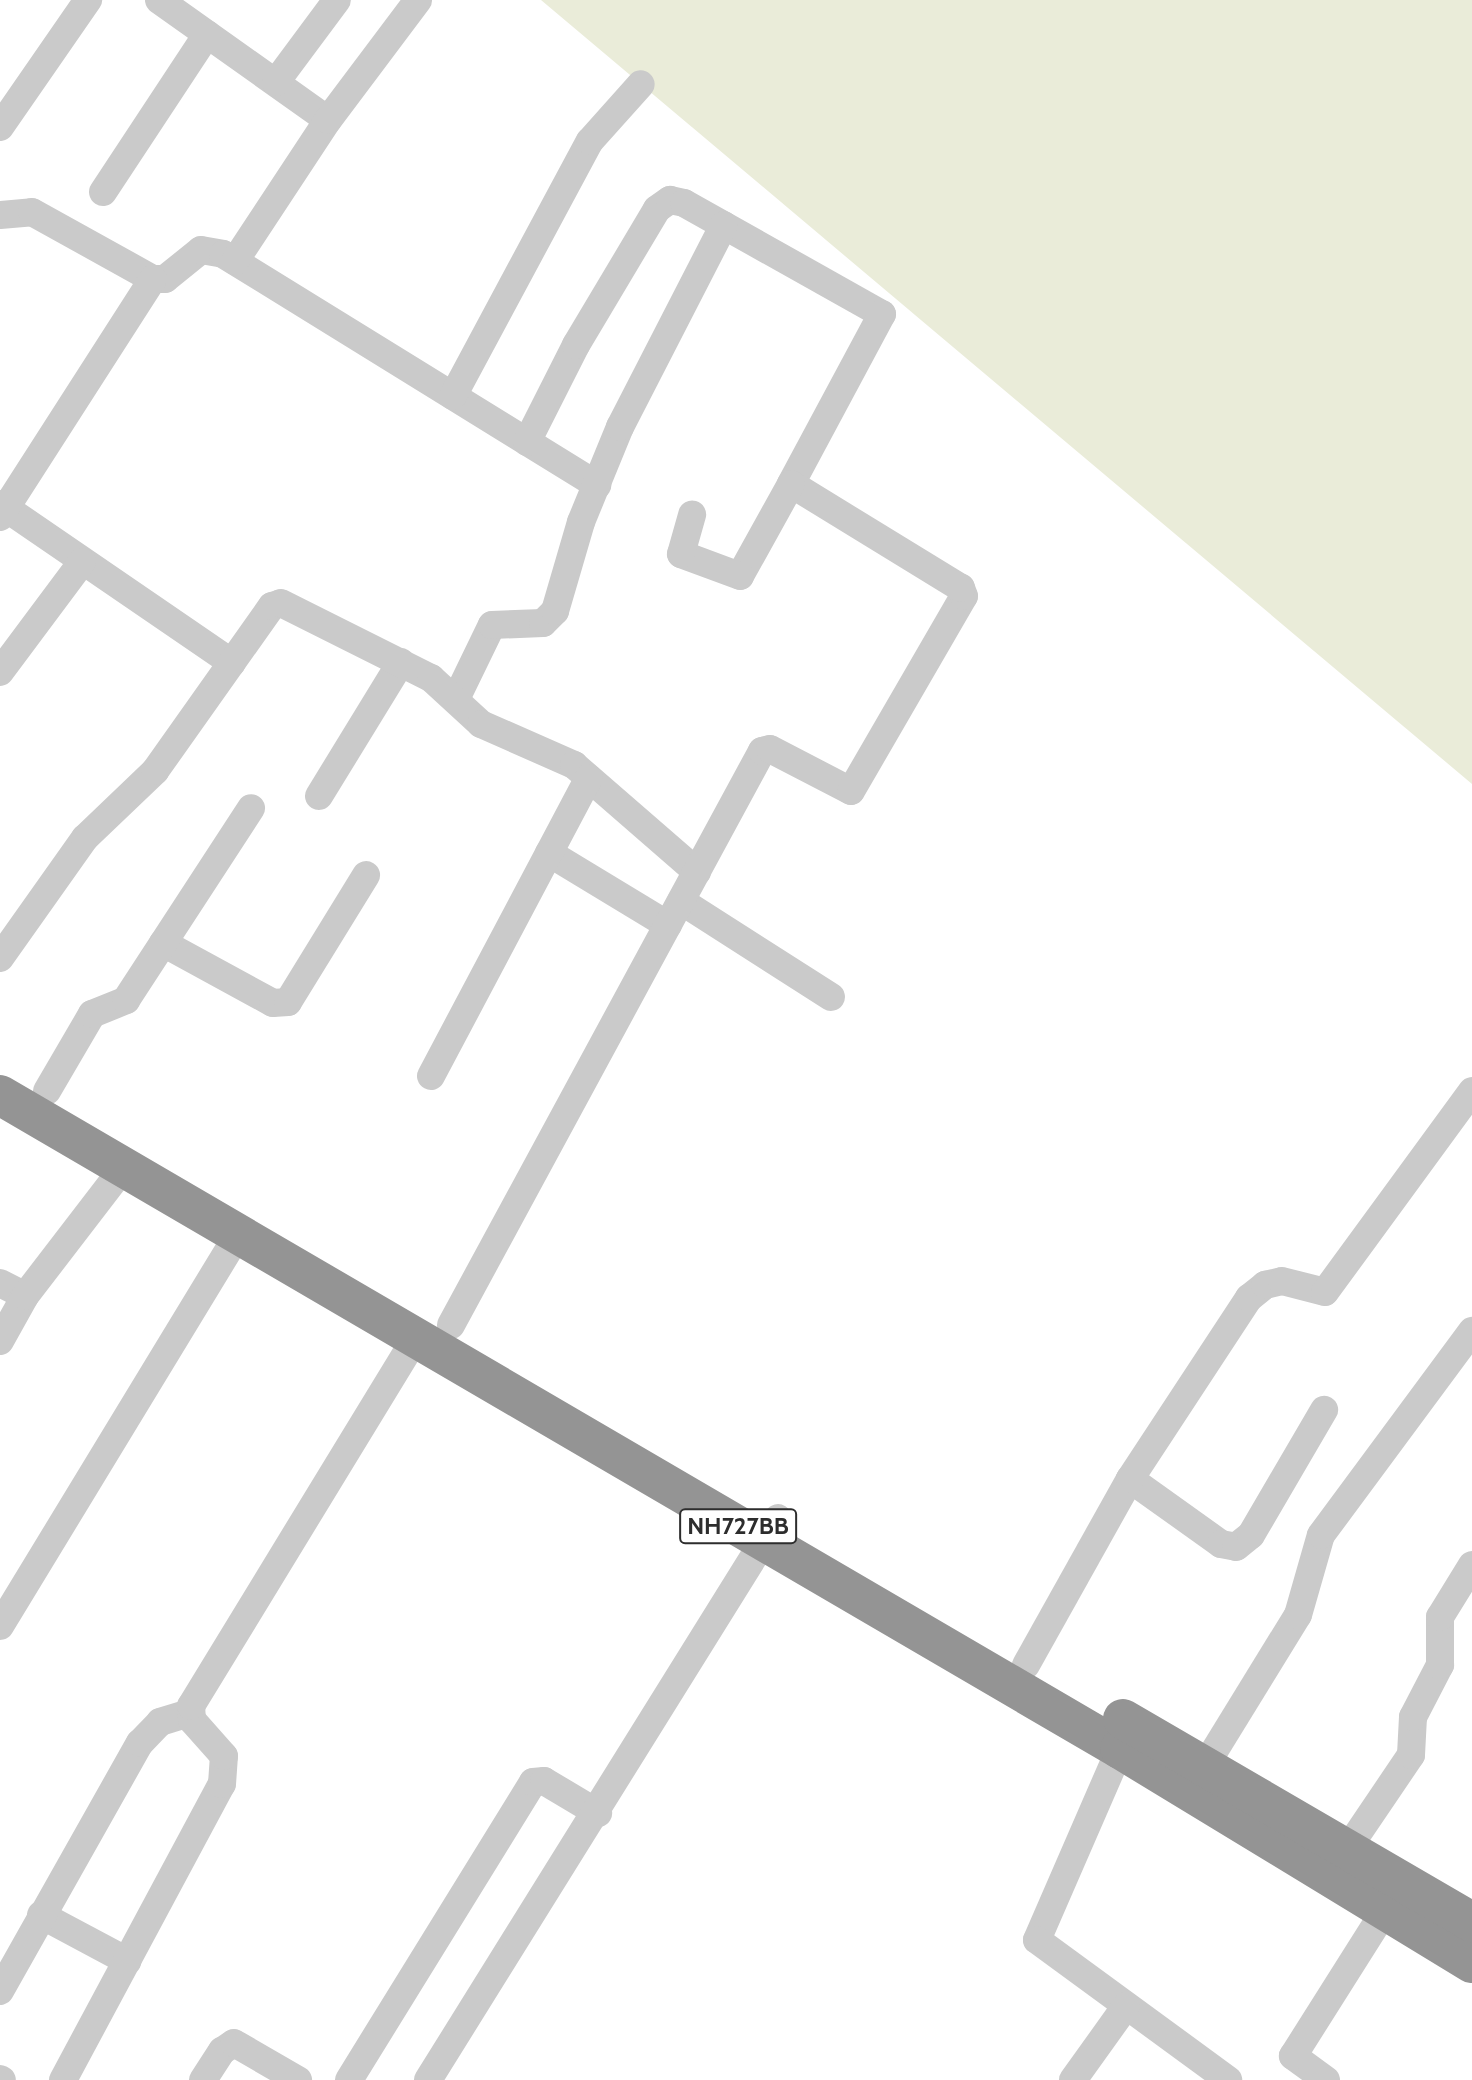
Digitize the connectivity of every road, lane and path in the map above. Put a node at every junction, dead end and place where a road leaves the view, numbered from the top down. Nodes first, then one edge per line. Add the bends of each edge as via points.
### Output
1 (88, 0) edge
2 (337, 0) edge
3 (418, 0) edge
4 (174, 4) edge
5 (207, 34) junction
6 (276, 82) junction
7 (641, 84) dead end
8 (328, 120) junction
9 (0, 127) edge
10 (103, 192) dead end
11 (0, 215) edge
12 (724, 225) junction
13 (235, 261) junction
14 (153, 279) junction
15 (453, 396) junction
16 (527, 442) junction
17 (791, 484) junction
18 (597, 485) junction
19 (2, 510) edge
20 (692, 515) dead end
21 (82, 562) junction
22 (401, 662) junction
23 (232, 663) junction
24 (0, 672) edge
25 (456, 699) junction
26 (589, 778) junction
27 (319, 796) dead end
28 (251, 808) dead end
29 (549, 853) junction
30 (697, 872) junction
31 (366, 875) dead end
32 (681, 901) junction
33 (668, 925) junction
34 (163, 943) junction
35 (0, 958) edge
36 (831, 997) dead end
37 (0, 1064) edge
38 (431, 1076) dead end
39 (47, 1091) junction
40 (1472, 1091) edge
41 (0, 1095) edge
42 (124, 1167) junction
43 (239, 1233) junction
44 (0, 1283) edge
45 (25, 1296) junction
46 (434, 1331) junction
47 (1472, 1332) edge
48 (0, 1341) edge
49 (1324, 1410) dead end
50 (1130, 1479) junction
51 (771, 1529) junction
52 (1472, 1565) edge
53 (0, 1626) edge
54 (1026, 1665) junction
55 (190, 1713) junction
56 (1120, 1749) junction
57 (1205, 1766) junction
58 (598, 1813) junction
59 (1346, 1851) junction
60 (1384, 1912) junction
61 (41, 1915) junction
62 (1472, 1922) edge
63 (127, 1961) junction
64 (1472, 1963) edge
65 (0, 1991) edge
66 (1126, 2006) junction
67 (63, 2080) edge
68 (203, 2080) edge
69 (298, 2080) edge
70 (349, 2080) edge
71 (428, 2080) edge
72 (1073, 2080) edge
73 (1228, 2080) edge
74 (1326, 2080) edge

1 - 9 street
2 - 6 street
3 - 8 street
4 - 5 street
5 - 6 street
5 - 10 street
6 - 8 street
7 - 15 street via 590,141
8 - 13 street
11 - 14 street via 32,212
12 - 16 street via 684,203 670,200 657,209 576,345
12 - 17 street via 882,314
12 - 18 street via 620,427
13 - 14 street via 201,250 165,279
13 - 15 street
14 - 19 street
15 - 16 street
16 - 18 street
17 - 20 street via 740,576 681,554
17 - 30 street via 961,588 964,596 855,788 846,791 765,749
18 - 25 street via 550,619 492,625
19 - 21 street
21 - 23 street
21 - 24 street
22 - 23 street via 281,603 272,606
22 - 25 street
22 - 27 street
23 - 35 street via 155,771 85,838
25 - 26 street via 481,724 558,756
26 - 29 street
26 - 30 street
28 - 34 street
29 - 33 street
29 - 38 street
30 - 32 street
31 - 34 street via 288,1002 273,1003
32 - 33 street
32 - 36 street
33 - 46 street
34 - 39 street via 126,1000 92,1014
37 - 39 highway, NH727BB
39 - 46 highway, NH727BB
40 - 50 street via 1325,1292 1282,1281 1265,1285 1249,1298
41 - 42 highway, NH727BB
42 - 43 highway, NH727BB
42 - 45 street
43 - 46 highway, NH727BB
43 - 53 street
44 - 45 street
45 - 48 street
46 - 51 highway, NH727BB
46 - 55 street
47 - 57 street via 1321,1535 1298,1615
49 - 50 street via 1251,1535 1236,1547 1221,1544
50 - 54 street
51 - 54 highway, NH727BB
51 - 56 highway, NH727BB
51 - 58 street
52 - 59 street via 1440,1617 1440,1665 1413,1717 1406,1766
54 - 57 highway, NH727BB
55 - 61 street via 160,1722 140,1743
55 - 63 street via 224,1756 222,1784
56 - 60 highway, NH727BB
56 - 66 street via 1037,1940
57 - 59 highway, NH727BB
58 - 70 street via 544,1781 533,1782
58 - 71 street
59 - 62 highway, NH727BB
60 - 64 highway, NH727BB
60 - 74 street via 1293,2056
61 - 63 street
61 - 65 street
63 - 67 street
66 - 72 street
66 - 73 street
68 - 69 street via 222,2051 234,2043

